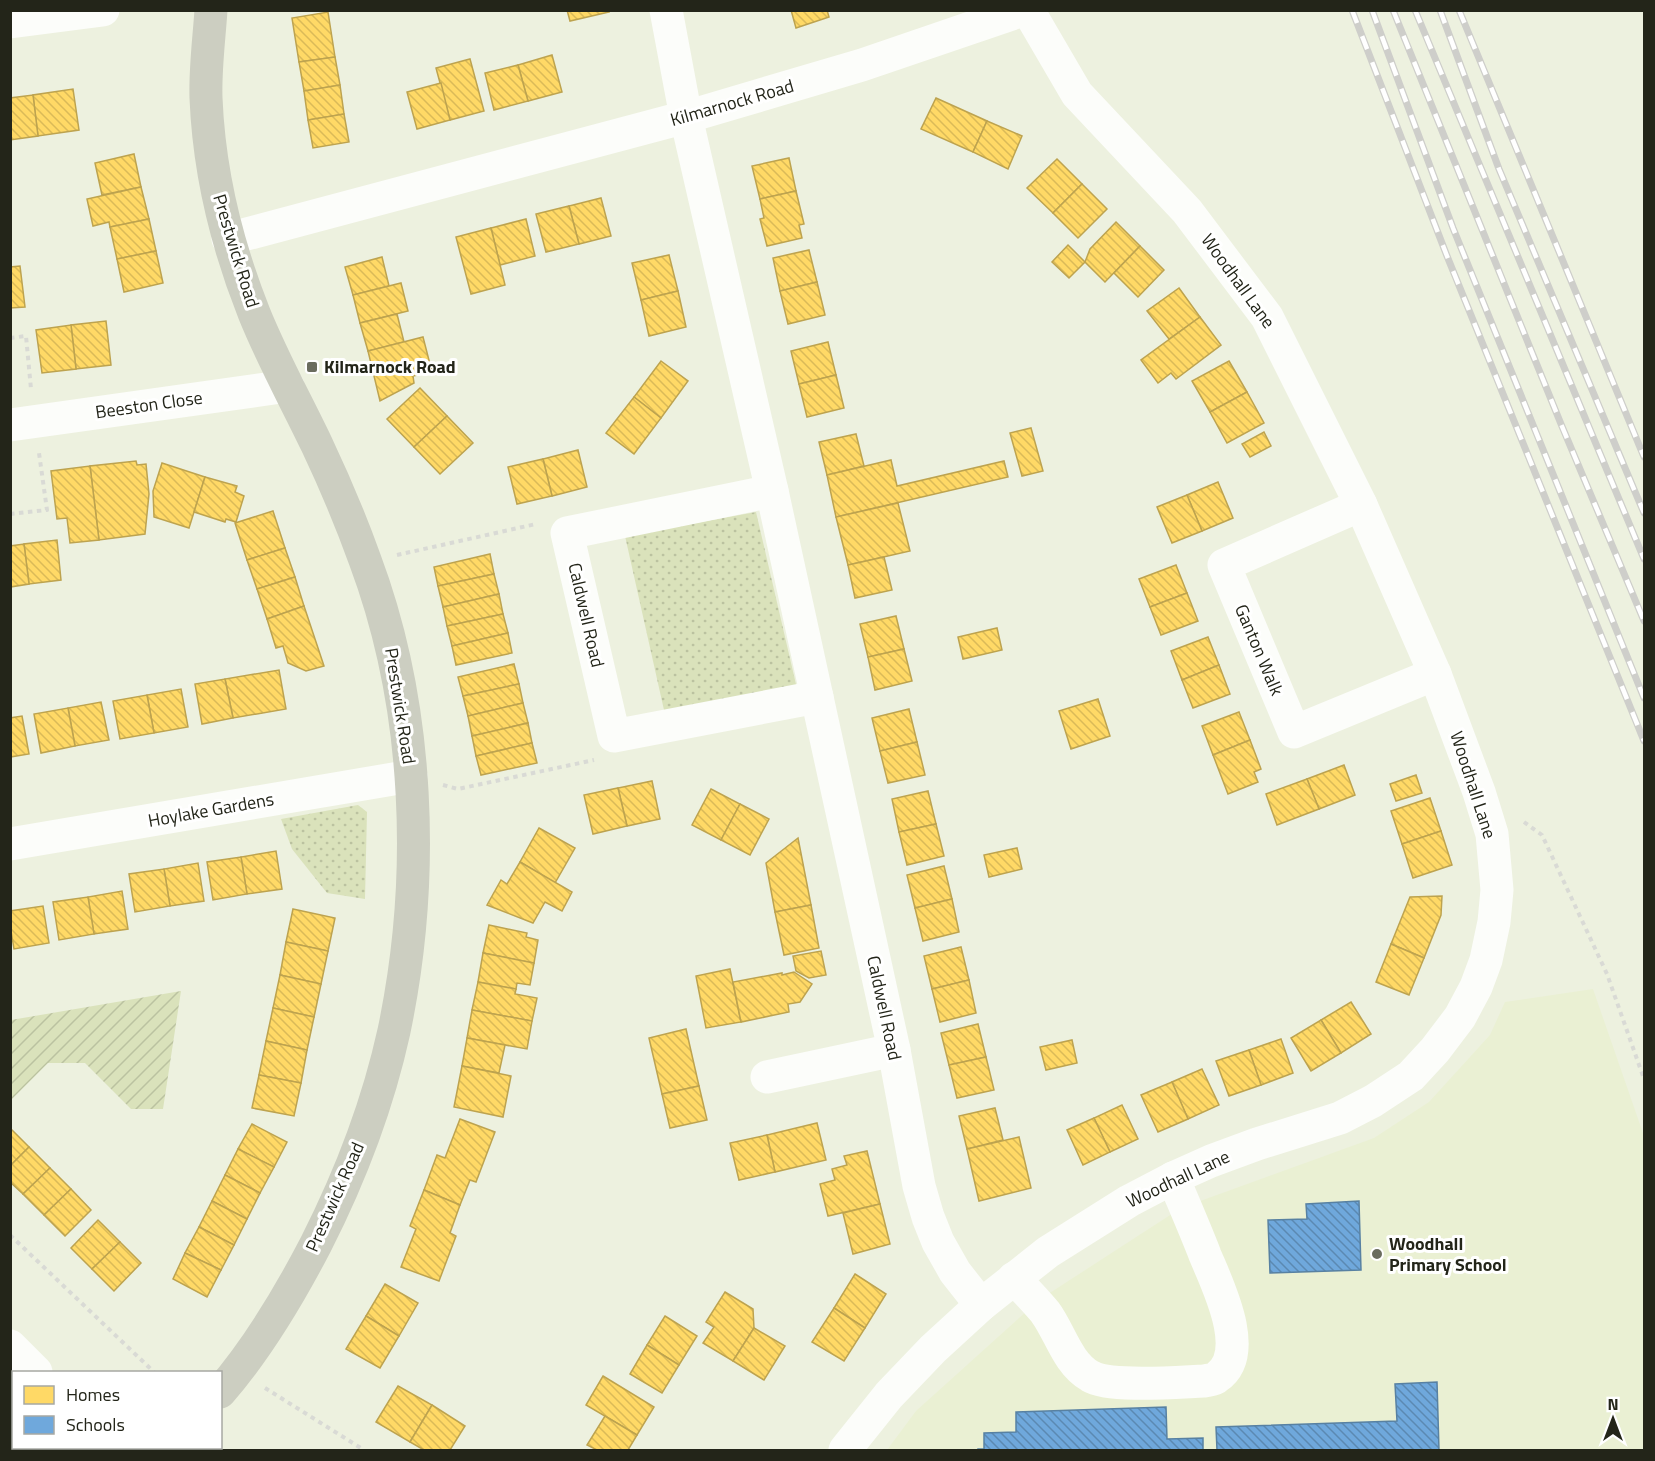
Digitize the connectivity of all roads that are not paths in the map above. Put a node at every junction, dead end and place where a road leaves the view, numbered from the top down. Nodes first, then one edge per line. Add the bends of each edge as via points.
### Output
1 (103, 10) edge
2 (211, 10) edge
3 (666, 10) edge
4 (1023, 10) edge
5 (1028, 10) edge
6 (10, 22) edge
7 (686, 117) junction
8 (228, 239) junction
9 (288, 386) junction
10 (22, 423) edge
11 (772, 491) junction
12 (1361, 505) junction
13 (1435, 674) junction
14 (817, 698) junction
15 (411, 776) junction
16 (10, 844) edge
17 (894, 1050) junction
18 (767, 1077) dead end
19 (1173, 1178) junction
20 (1014, 1278) junction
21 (981, 1305) junction
22 (10, 1346) edge
23 (35, 1371) edge
24 (229, 1381) edge
25 (845, 1450) edge

1 - 6 street
2 - 8 main road, Prestwick Road via 206,98 214,169
3 - 7 street, Caldwell Road
4 - 7 street, Kilmarnock Road via 862,65
5 - 12 street, Woodhall Lane via 1077,94 1187,211 1267,317
7 - 8 street, Kilmarnock Road
7 - 11 street, Caldwell Road
8 - 9 main road, Prestwick Road via 254,313
9 - 10 street, Beeston Close
9 - 15 main road, Prestwick Road via 342,497 378,594 392,650
11 - 14 street, Caldwell Road
11 - 14 street, Caldwell Road via 567,533 614,736
12 - 13 street, Woodhall Lane
12 - 13 street, Ganton Walk via 1224,565 1294,732
13 - 19 street, Woodhall Lane via 1492,834 1497,890 1494,922 1476,987 1435,1050 1411,1076 1373,1101 1340,1118 1257,1144
14 - 17 street, Caldwell Road
15 - 16 street, Hoylake Gardens
15 - 24 main road, Prestwick Road via 412,903 393,1031 378,1088 332,1211 291,1292
17 - 18 street
17 - 21 street, Caldwell Road via 928,1217 955,1272
19 - 20 street, Woodhall Lane via 1092,1223
19 - 20 street via 1229,1318 1230,1360 1216,1378 1204,1382 1124,1383 1090,1377 1078,1367 1046,1313
20 - 21 street, Woodhall Lane
21 - 25 street, Woodhall Lane via 889,1395
22 - 23 street

